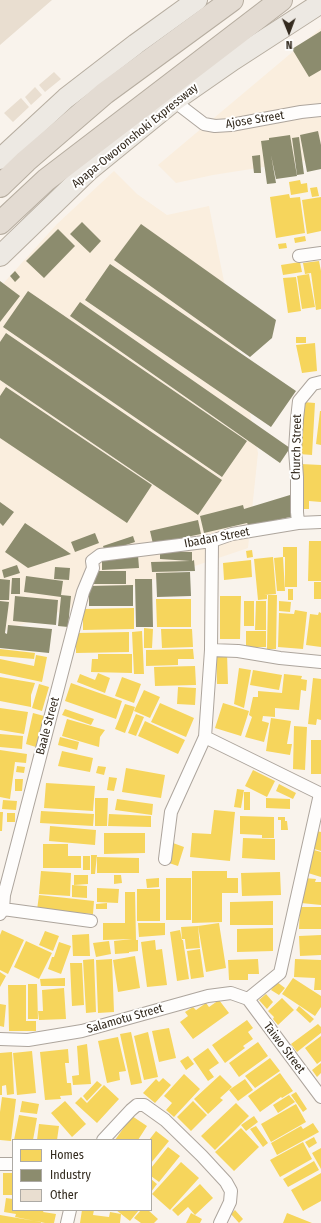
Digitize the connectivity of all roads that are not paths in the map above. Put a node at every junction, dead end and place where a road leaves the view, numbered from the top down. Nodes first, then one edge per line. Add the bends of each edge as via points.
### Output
1 (197, 0) edge
2 (232, 0) edge
3 (281, 0) edge
4 (321, 3) edge
5 (174, 101) junction
6 (321, 110) edge
7 (0, 159) edge
8 (0, 186) edge
9 (0, 223) edge
10 (321, 253) edge
11 (0, 256) edge
12 (299, 256) dead end
13 (321, 382) edge
14 (321, 522) edge
15 (298, 523) junction
16 (212, 541) junction
17 (112, 554) joint
18 (211, 650) junction
19 (321, 662) edge
20 (205, 737) junction
21 (320, 794) edge
22 (165, 859) dead end
23 (2, 894) edge
24 (1, 912) edge
25 (91, 921) dead end
26 (248, 999) junction
27 (0, 1039) edge
28 (321, 1096) edge
29 (104, 1139) edge
30 (0, 1164) edge
31 (12, 1164) edge
32 (70, 1211) edge
33 (67, 1223) edge
34 (220, 1223) edge

1 - 7 main road via 66,98
2 - 8 highway via 105,93
3 - 9 highway, Apapa-Oworonshoki Expressway via 46,180
4 - 5 main road, Apapa-Oworonshoki Expressway
5 - 6 street, Ajose Street via 204,124 215,126 231,126
5 - 11 main road, Apapa-Oworonshoki Expressway via 88,171
10 - 12 street
13 - 15 street, Church Street via 313,384 299,401 296,450
14 - 15 street, Ibadan Street
15 - 16 street, Ibadan Street via 232,534
16 - 17 street, Ibadan Street
16 - 18 street
17 - 23 street, Baale Street via 100,555 92,561 93,568 83,592
18 - 19 street
18 - 20 street
20 - 21 street
20 - 22 street via 170,812
21 - 26 street via 280,973
23 - 24 street, Baale Street
24 - 25 street
26 - 27 street, Salamotu Street via 231,993 208,996 82,1032 28,1040
26 - 28 street, Taiwo Street
29 - 34 street via 137,1105 144,1105 165,1120 202,1156 231,1191 230,1202
30 - 31 street
32 - 33 street

